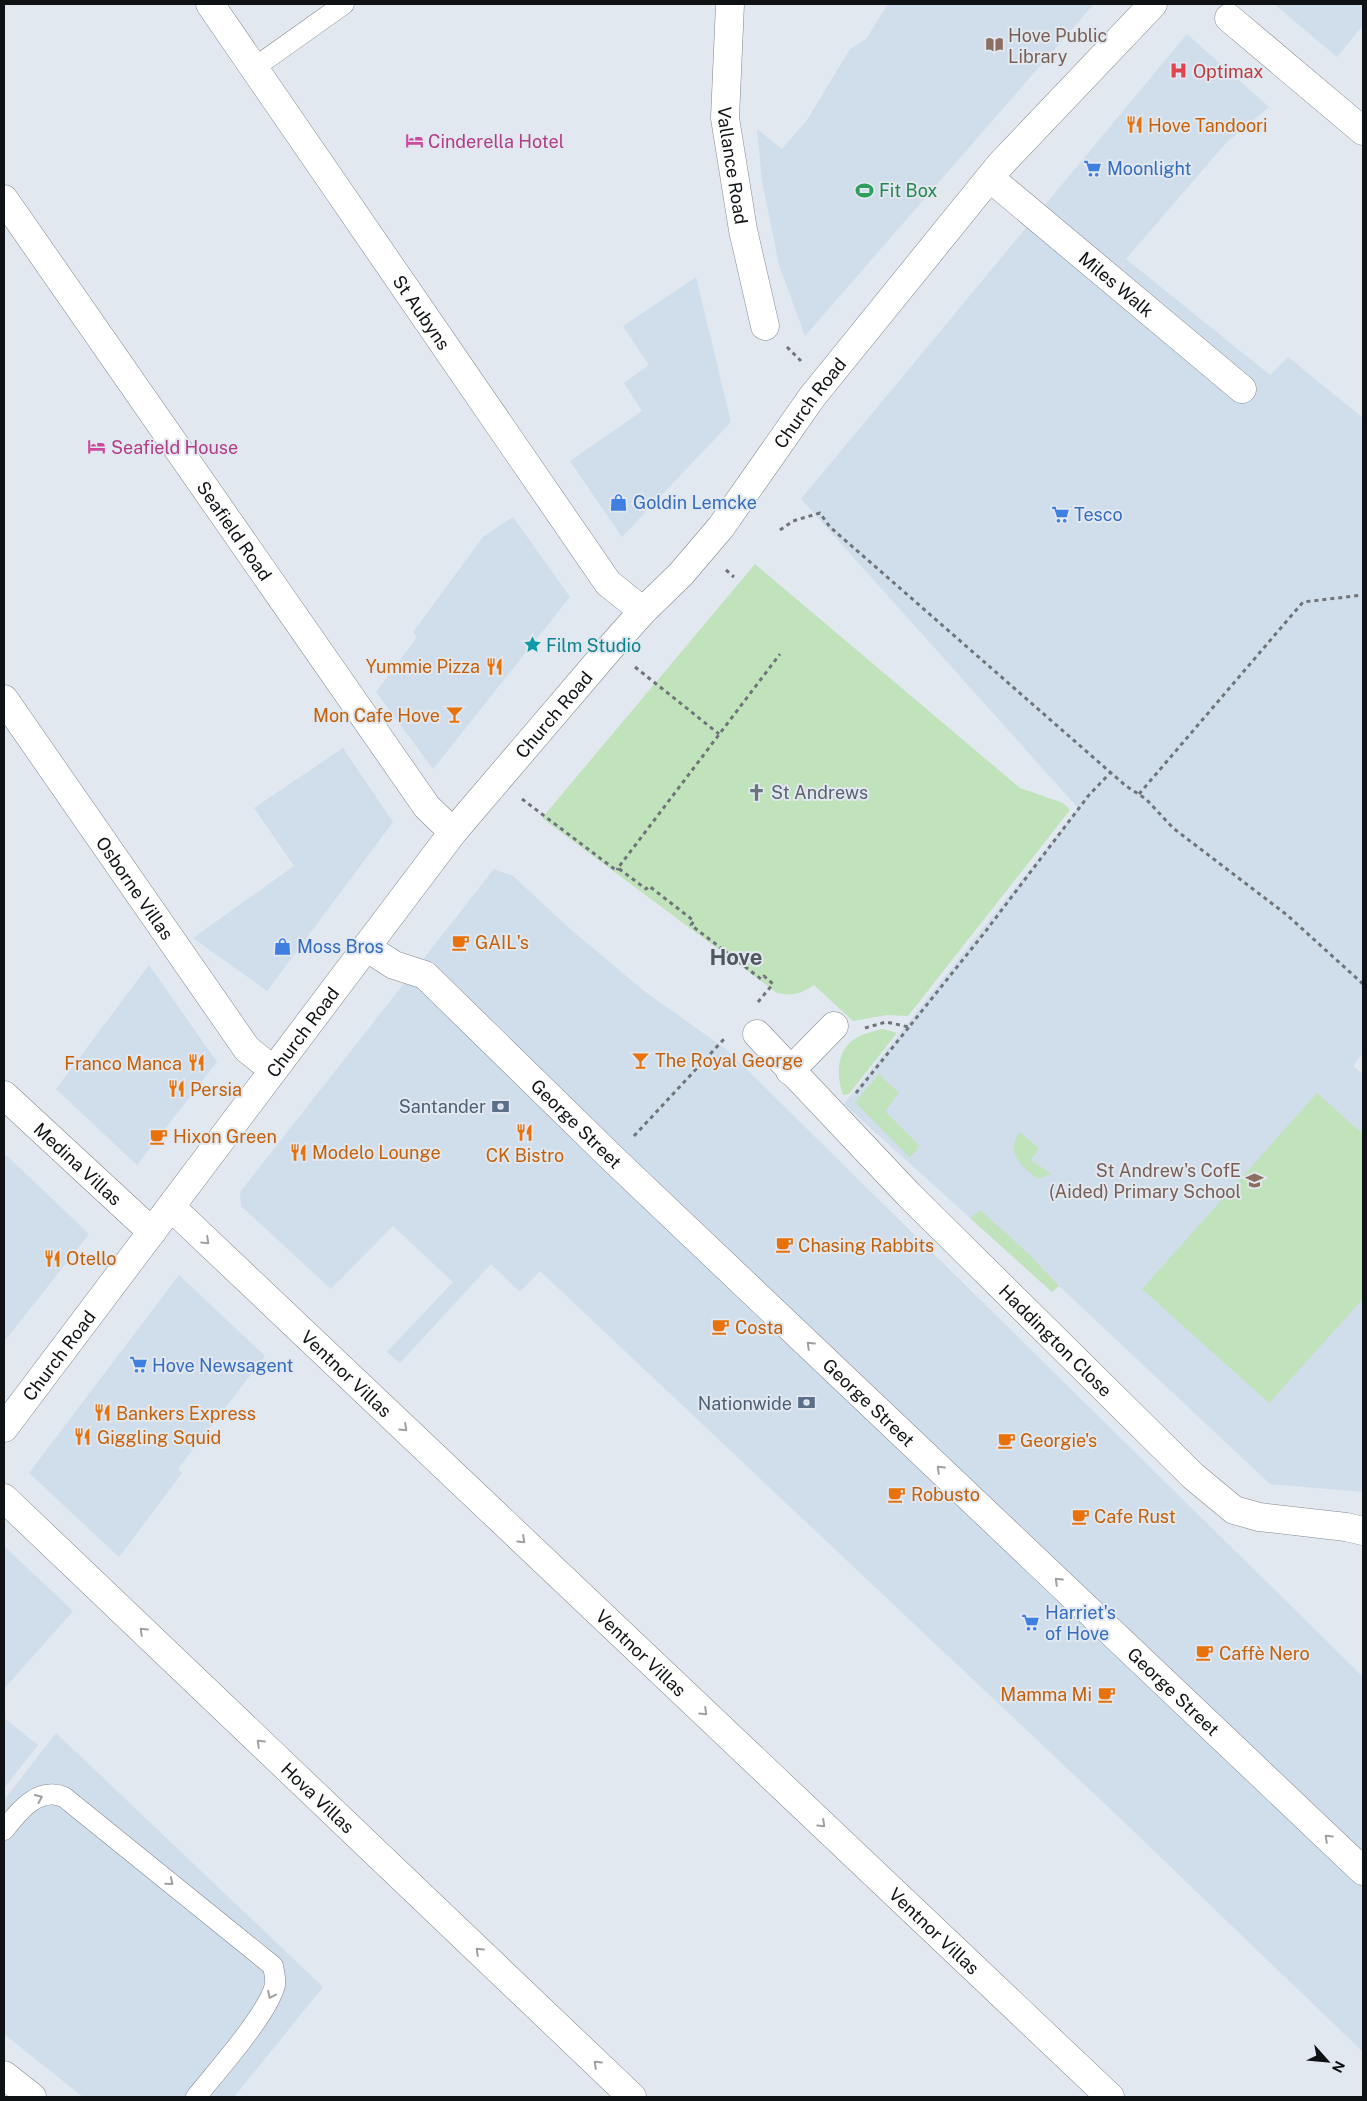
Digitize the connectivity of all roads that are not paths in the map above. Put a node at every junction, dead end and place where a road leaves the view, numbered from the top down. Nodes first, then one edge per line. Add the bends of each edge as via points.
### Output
1 (210, 4) edge
2 (344, 4) edge
3 (730, 4) edge
4 (1153, 4) edge
5 (1229, 18) dead end
6 (254, 68) junction
7 (1363, 131) edge
8 (990, 178) junction
9 (4, 199) edge
10 (765, 326) road end
11 (1242, 389) dead end
12 (643, 611) junction
13 (4, 699) edge
14 (453, 832) junction
15 (366, 947) junction
16 (834, 1026) road end
17 (757, 1034) dead end
18 (273, 1070) junction
19 (790, 1070) junction
20 (4, 1095) edge
21 (171, 1207) junction
22 (152, 1232) junction
23 (4, 1428) edge
24 (4, 1498) edge
25 (1363, 1531) edge
26 (4, 1830) edge
27 (1363, 1872) edge
28 (4, 2075) edge
29 (32, 2097) edge
30 (196, 2097) edge
31 (632, 2097) edge
32 (1110, 2097) edge

1 - 6 street, St Aubyns
2 - 6 lane
3 - 10 street, Vallance Road via 725,118 743,230
4 - 8 street, Church Road
5 - 7 street
6 - 12 street, St Aubyns via 608,583
8 - 11 street, Miles Walk
8 - 12 street, Church Road via 823,382 721,528
9 - 14 street, Seafield Road via 427,808
12 - 14 street, Church Road
13 - 18 street, Osborne Villas via 247,1048
14 - 15 street, Church Road
15 - 18 street, Church Road
27 -> 15 street, George Street via 613,1159 425,975 394,965
16 - 19 street
17 - 19 street, Haddington Close
18 - 21 street, Church Road
19 - 25 street, Haddington Close via 909,1195 1186,1469 1234,1510 1260,1517
20 - 22 street, Medina Villas
21 - 22 street, Church Road
21 -> 32 street, Ventnor Villas
22 - 23 street, Church Road
31 -> 24 street, Hova Villas
26 -> 30 lane via 21,1808 36,1798 50,1793 64,1797 273,1966 275,1986 266,2003
28 - 29 street

